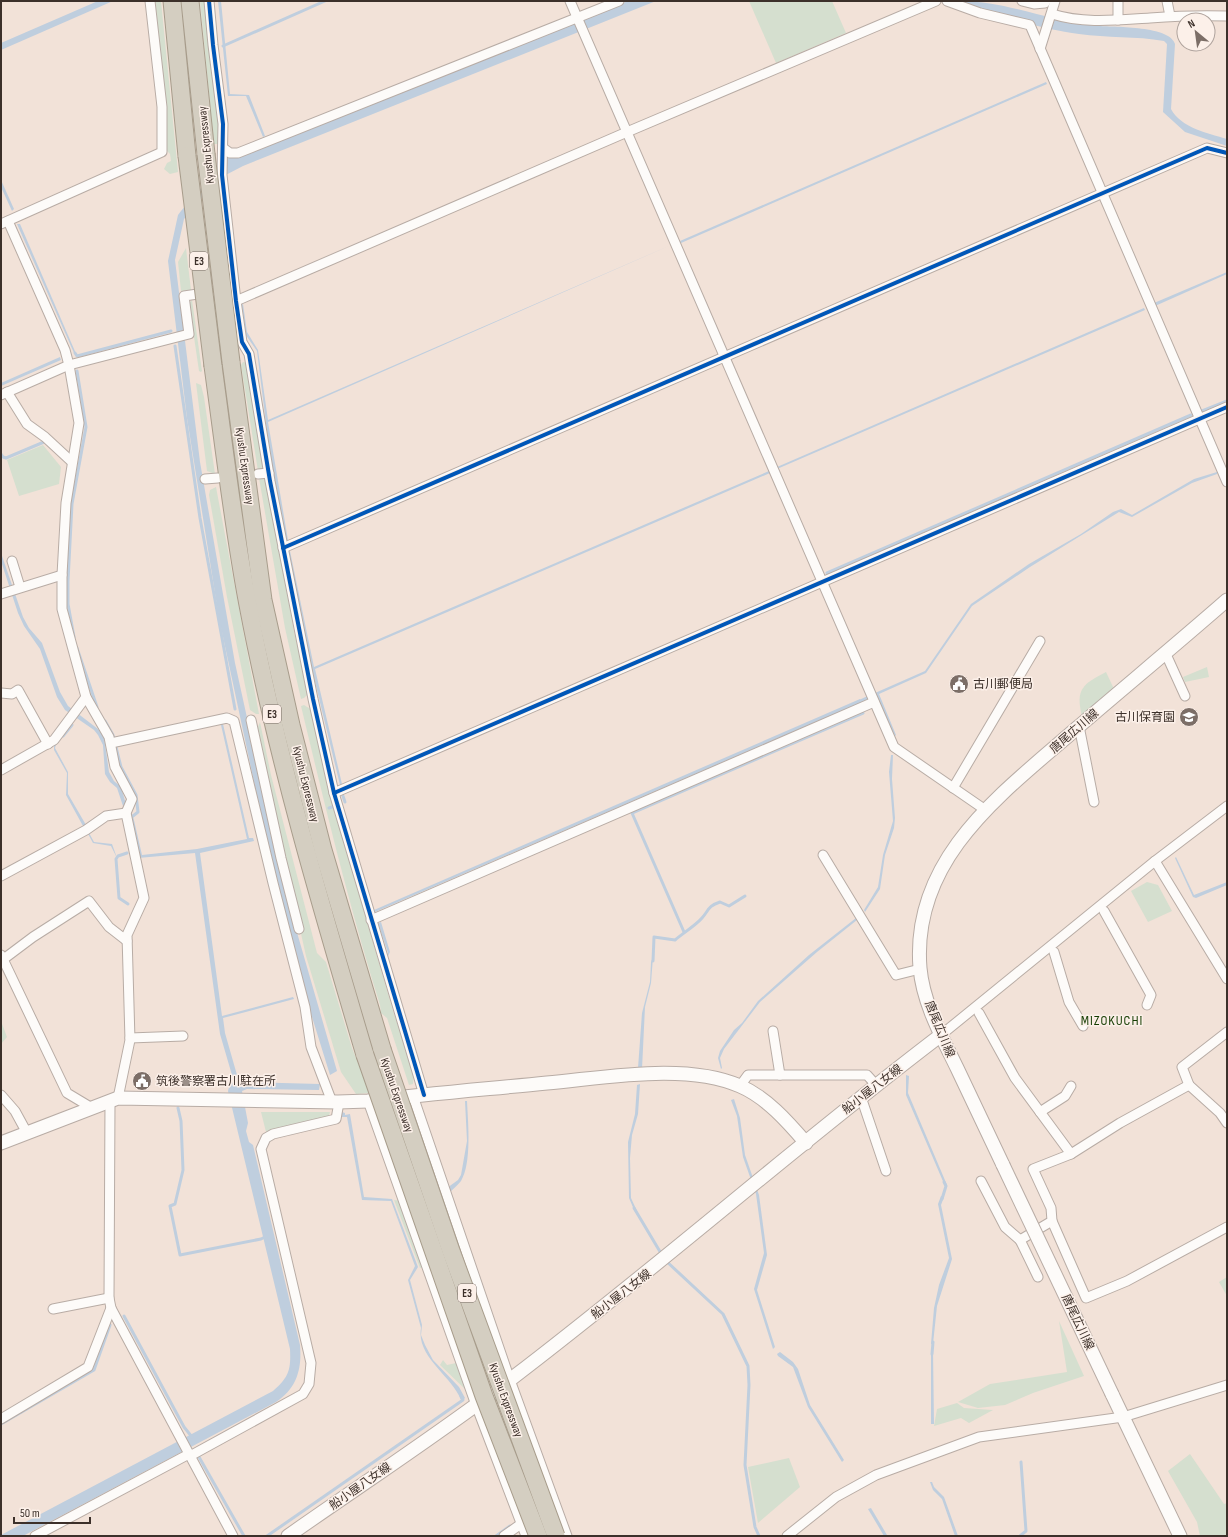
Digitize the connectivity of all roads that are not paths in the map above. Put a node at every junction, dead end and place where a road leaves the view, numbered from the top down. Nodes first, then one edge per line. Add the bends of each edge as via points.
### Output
1 (150, 1) edge
2 (172, 1) edge
3 (190, 1) edge
4 (209, 1) edge
5 (570, 1) edge
6 (619, 1) edge
7 (936, 1) edge
8 (948, 1) edge
9 (1022, 1) edge
10 (1046, 1) edge
11 (1055, 1) edge
12 (1118, 1) edge
13 (1167, 1) edge
14 (1052, 14) junction
15 (1170, 16) junction
16 (1227, 16) edge
17 (577, 18) junction
18 (1118, 20) junction
19 (1040, 49) junction
20 (627, 132) junction
21 (223, 148) junction
22 (1227, 153) edge
23 (1101, 193) junction
24 (5, 222) edge
25 (235, 289) junction
26 (236, 301) junction
27 (725, 356) junction
28 (69, 365) junction
29 (4, 394) edge
30 (1227, 407) edge
31 (1200, 419) junction
32 (72, 462) junction
33 (269, 473) junction
34 (258, 474) dead end
35 (218, 478) dead end
36 (205, 479) dead end
37 (1227, 482) edge
38 (283, 548) junction
39 (12, 561) dead end
40 (62, 575) junction
41 (823, 582) junction
42 (20, 587) junction
43 (1, 594) edge
44 (1227, 600) edge
45 (1040, 641) dead end
46 (1166, 652) junction
47 (1, 693) edge
48 (1185, 696) dead end
49 (86, 697) junction
50 (874, 702) junction
51 (251, 720) dead end
52 (1079, 726) junction
53 (111, 743) junction
54 (48, 744) junction
55 (1, 770) edge
56 (953, 788) junction
57 (334, 793) junction
58 (1094, 802) dead end
59 (1227, 806) edge
60 (984, 809) junction
61 (126, 813) junction
62 (823, 855) dead end
63 (1155, 861) junction
64 (1, 876) edge
65 (1104, 911) dead end
66 (371, 920) junction
67 (299, 929) dead end
68 (127, 941) junction
69 (1054, 952) dead end
70 (2, 959) edge
71 (1223, 962) edge
72 (920, 969) junction
73 (1227, 979) edge
74 (1147, 1005) dead end
75 (979, 1013) dead end
76 (1083, 1026) dead end
77 (773, 1031) dead end
78 (1227, 1032) edge
79 (941, 1035) junction
80 (183, 1036) dead end
81 (130, 1038) junction
82 (780, 1075) junction
83 (876, 1085) junction
84 (740, 1086) junction
85 (1071, 1086) dead end
86 (1189, 1086) junction
87 (1, 1095) edge
88 (418, 1095) junction
89 (861, 1097) junction
90 (114, 1100) junction
91 (368, 1101) junction
92 (335, 1105) junction
93 (92, 1108) junction
94 (1040, 1112) junction
95 (1227, 1123) edge
96 (27, 1133) junction
97 (1, 1143) edge
98 (806, 1143) junction
99 (1071, 1154) junction
100 (886, 1171) dead end
101 (981, 1182) dead end
102 (1052, 1221) junction
103 (1227, 1227) edge
104 (1020, 1240) junction
105 (1038, 1277) dead end
106 (109, 1298) junction
107 (111, 1308) junction
108 (53, 1309) dead end
109 (510, 1380) junction
110 (1227, 1385) edge
111 (476, 1405) junction
112 (1123, 1417) junction
113 (1, 1419) edge
114 (189, 1455) junction
115 (521, 1524) junction
116 (34, 1536) edge
117 (233, 1536) edge
118 (288, 1536) edge
119 (504, 1536) edge
120 (526, 1536) edge
121 (538, 1536) edge
122 (556, 1536) edge
123 (567, 1536) edge
124 (787, 1536) edge
125 (1180, 1536) edge

1 - 24 street via 162,108 162,152
2 - 121 highway, Kyushu Expressway / E3, bridge via 187,156 213,366 248,604 275,730 306,854 365,1054 474,1366
3 - 122 highway, Kyushu Expressway / E3, bridge via 231,362 263,600 292,725 323,850 382,1049 451,1251
4 - 21 street via 224,124
5 - 17 street
6 - 17 street
7 - 20 street
8 - 19 street via 980,13 1030,25
9 - 10 street via 1034,4
11 - 14 street
12 - 18 street
13 - 15 street
14 - 18 street via 1068,19
14 - 19 street
15 - 16 street
15 - 18 street
17 - 20 street
17 - 21 street via 238,153 230,153
19 - 23 street
20 - 26 street
20 - 27 street
21 - 25 street via 222,175
22 - 23 street via 1207,148
23 - 27 street
23 - 31 street
24 - 28 street via 65,350
25 - 26 street
25 - 28 street via 184,296 189,334
26 - 33 street via 242,342 249,354
27 - 38 street
27 - 41 street
28 - 29 street
28 - 32 street via 79,423
29 - 32 street via 27,424
30 - 31 street
31 - 37 street
31 - 41 street
32 - 40 street via 66,503
33 - 34 street
33 - 38 street
35 - 36 street
38 - 57 street
39 - 42 street
40 - 42 street
40 - 49 street via 62,609
41 - 50 street
41 - 57 street
42 - 43 street
44 - 46 main road, 唐尾広川線
45 - 56 street
46 - 48 street
46 - 52 main road, 唐尾広川線
47 - 54 street via 12,694 18,690
49 - 53 street
49 - 54 street via 54,740
50 - 56 street via 894,747
50 - 66 street
51 - 67 street
52 - 58 street
52 - 60 main road, 唐尾広川線
53 - 61 street via 115,767 132,799
53 - 92 street via 227,718 234,721 305,1006 311,1047
54 - 55 street
56 - 60 street
57 - 66 street
59 - 63 street
60 - 72 main road, 唐尾広川線 via 956,845 938,876 925,906 920,938
61 - 64 street via 106,816 86,830
61 - 68 street via 144,898 127,935
62 - 72 street via 896,975
63 - 71 street
63 - 79 street
65 - 74 street via 1151,995
66 - 88 street
68 - 70 street via 109,927 89,901
68 - 81 street
69 - 76 street via 1070,1002
70 - 93 street via 67,1093
71 - 73 street
72 - 79 main road, 唐尾広川線 via 928,1003
75 - 94 street via 1015,1078
77 - 82 street
78 - 86 street via 1182,1067
79 - 83 main road, 船小屋八女線
79 - 112 main road, 唐尾広川線, bridge
80 - 81 street
81 - 90 street
82 - 83 street via 867,1075
82 - 84 street via 748,1075
83 - 89 main road, 船小屋八女線
84 - 88 main road via 711,1078 649,1074
84 - 98 main road via 785,1118
85 - 94 street via 1065,1096
86 - 95 street via 1220,1113
86 - 99 street via 1120,1123
87 - 96 street via 15,1111
88 - 91 main road
88 - 109 street
89 - 98 main road, 船小屋八女線
89 - 100 street
90 - 92 main road via 245,1100
90 - 93 main road
90 - 106 street
91 - 92 main road
91 - 111 street
92 - 114 street via 336,1119 273,1134 266,1138 261,1149 311,1363 309,1384 303,1394
93 - 96 main road
94 - 99 street
96 - 97 main road
98 - 109 main road, 船小屋八女線 via 656,1266
99 - 102 street via 1033,1169 1051,1208
101 - 104 street via 1005,1227
102 - 103 street via 1086,1298 1127,1280
102 - 104 street
104 - 105 street
106 - 107 street
106 - 108 street
107 - 113 street via 88,1367
107 - 114 street
109 - 111 main road, 船小屋八女線
109 - 123 street
110 - 112 street
111 - 115 street
111 - 118 main road, 船小屋八女線
112 - 124 street via 979,1437 876,1475 836,1497
112 - 125 main road, 唐尾広川線
114 - 116 street
114 - 117 street
115 - 119 street
115 - 120 street

